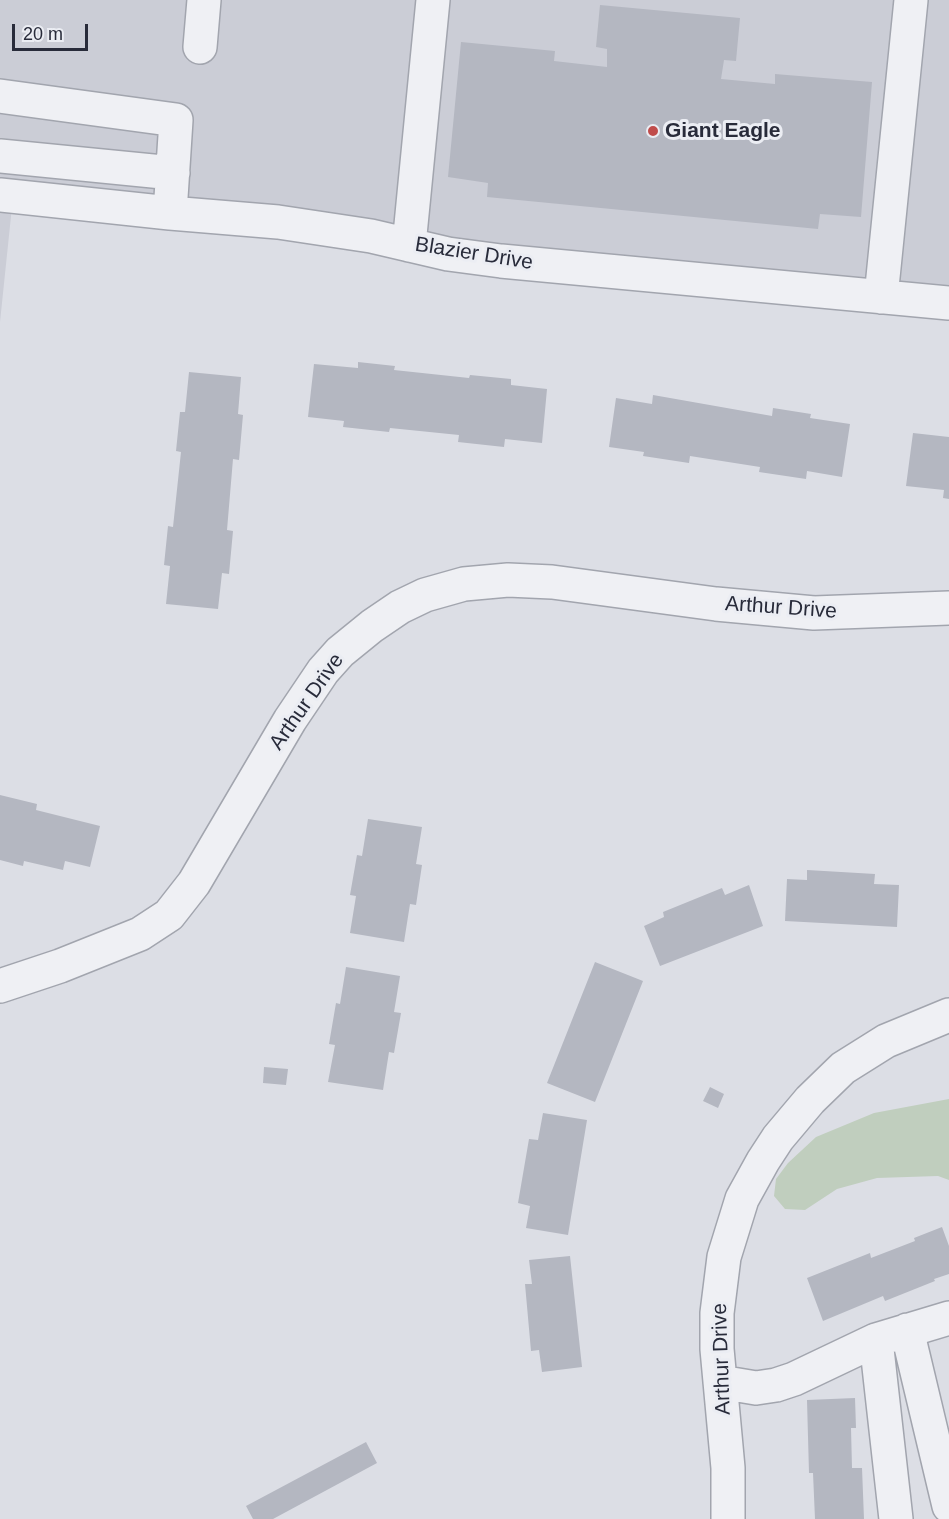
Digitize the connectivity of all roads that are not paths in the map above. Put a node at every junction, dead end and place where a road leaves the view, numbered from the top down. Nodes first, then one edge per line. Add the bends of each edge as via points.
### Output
1 (204, 0) edge
2 (434, 0) edge
3 (911, 0) edge
4 (200, 46) dead end
5 (0, 96) edge
6 (0, 156) edge
7 (172, 173) junction
8 (0, 195) edge
9 (170, 213) junction
10 (410, 245) junction
11 (881, 297) junction
12 (949, 303) edge
13 (949, 608) edge
14 (0, 986) edge
15 (949, 1015) edge
16 (949, 1317) edge
17 (907, 1330) junction
18 (876, 1340) junction
19 (720, 1382) junction
20 (949, 1506) edge
21 (728, 1519) edge
22 (896, 1519) edge

1 - 4 street
2 - 10 street
3 - 11 street
5 - 7 street via 176,120
6 - 7 street
7 - 9 street
8 - 9 street, Blazier Drive
9 - 10 street, Blazier Drive via 278,222
10 - 11 street, Blazier Drive via 501,261
11 - 12 street, Blazier Drive
13 - 14 street, Arthur Drive via 804,612 508,580 464,584 425,596 372,626 323,671 194,883 169,915 140,934
15 - 19 street, Arthur Drive via 886,1041 843,1068 810,1100 763,1161 742,1199 724,1257 717,1313
16 - 17 street
17 - 18 street
17 - 20 street
18 - 19 street via 776,1385 756,1388
18 - 22 street
19 - 21 street, Arthur Drive

